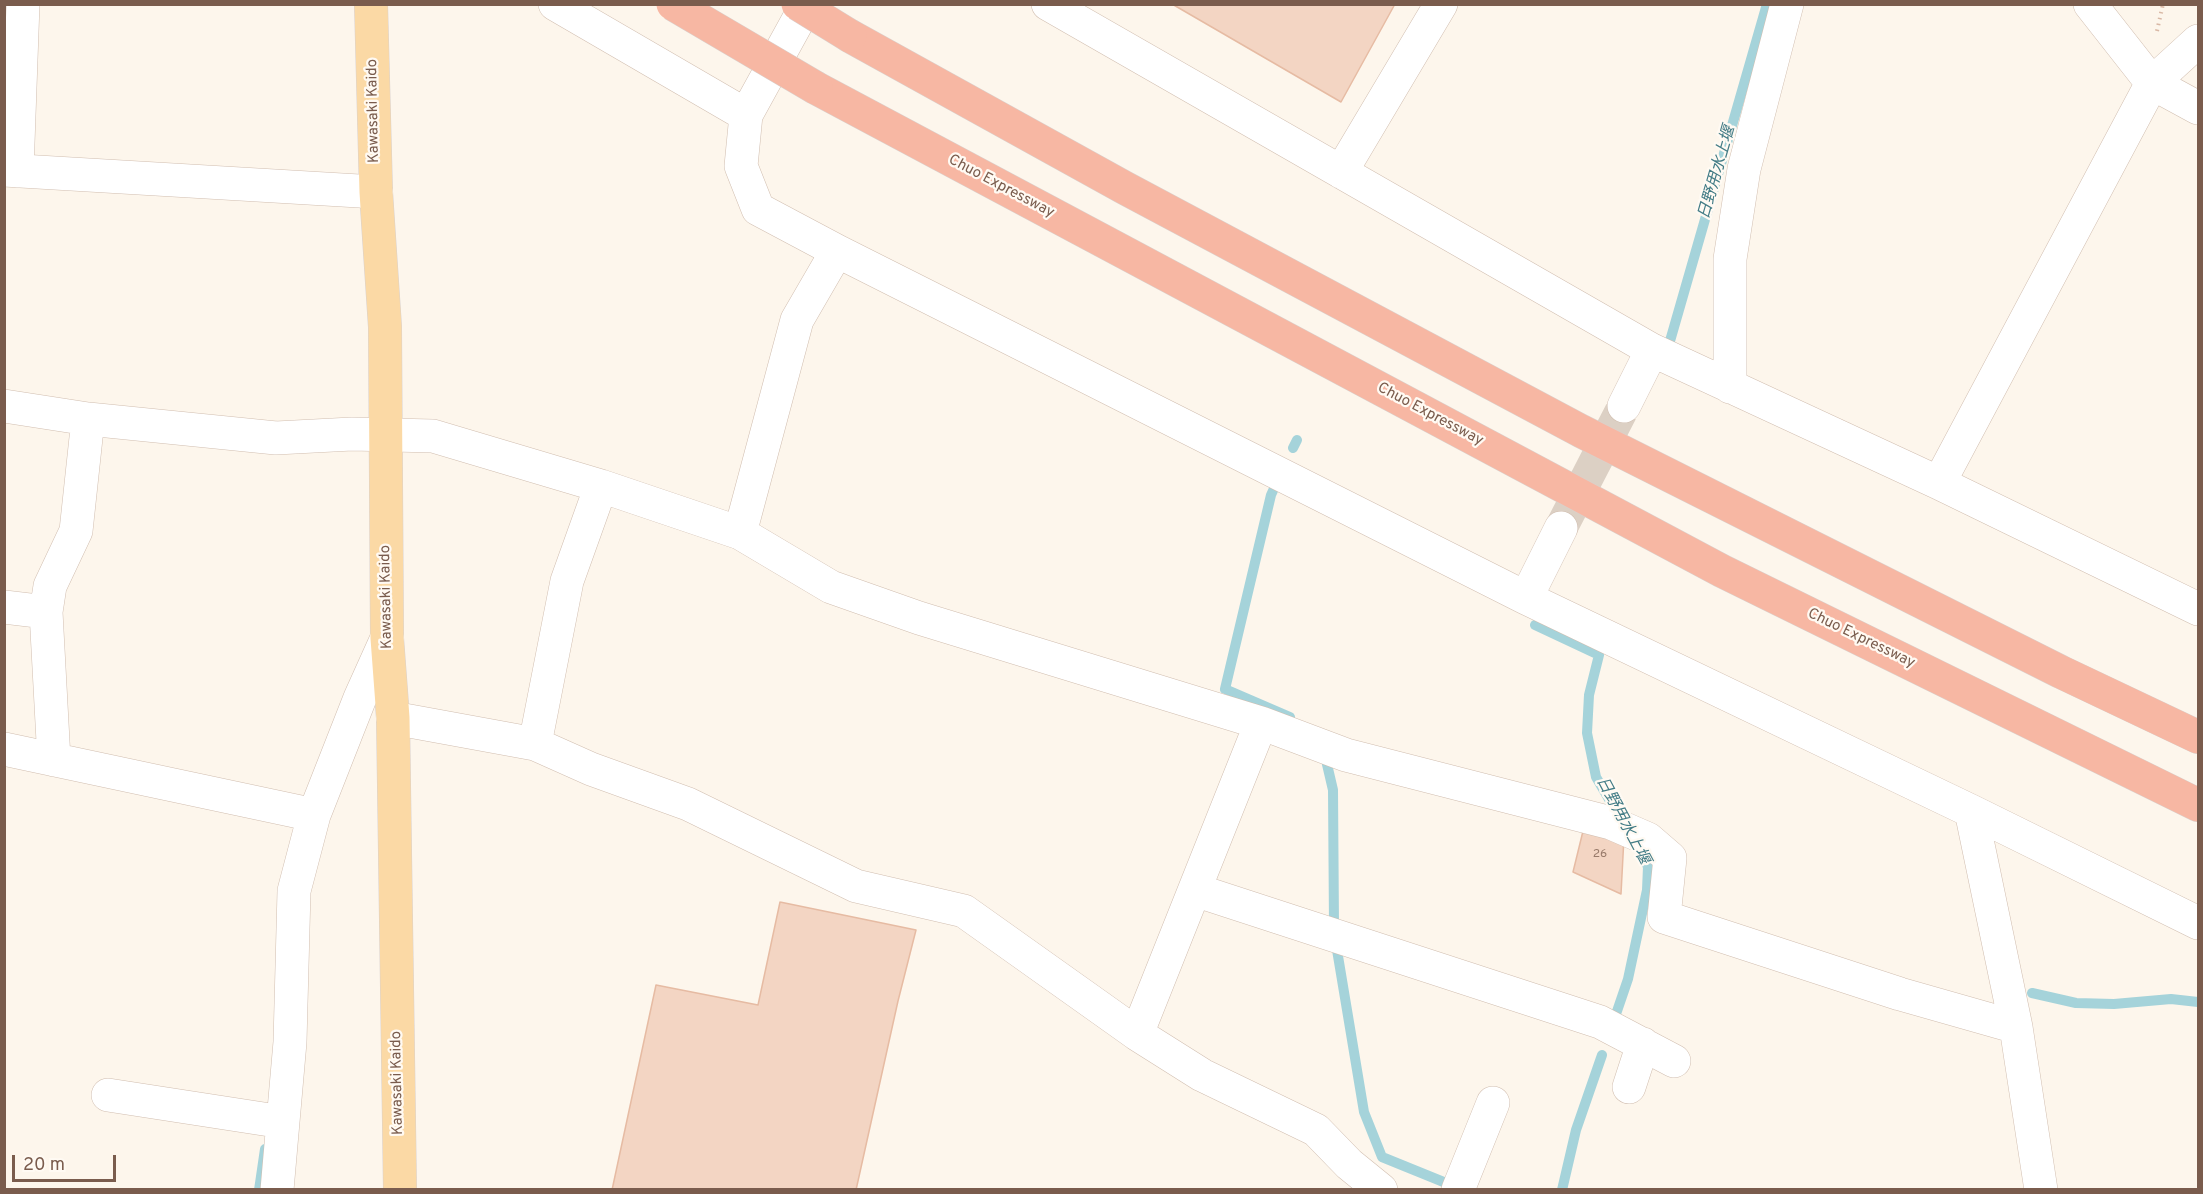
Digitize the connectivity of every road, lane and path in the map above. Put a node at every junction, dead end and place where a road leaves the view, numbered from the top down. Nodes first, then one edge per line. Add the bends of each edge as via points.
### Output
1 (23, 4) edge
2 (371, 4) edge
3 (555, 4) edge
4 (673, 4) edge
5 (798, 4) edge
6 (807, 4) edge
7 (1048, 4) edge
8 (1441, 4) edge
9 (1787, 4) edge
10 (2090, 4) edge
11 (2199, 41) edge
12 (2152, 83) junction
13 (2199, 108) edge
14 (746, 115) junction
15 (11, 170) edge
16 (1341, 172) junction
17 (376, 192) junction
18 (837, 251) junction
19 (1652, 350) junction
20 (1730, 387) junction
21 (1624, 405) tunnel mouth
22 (4, 406) edge
23 (88, 419) junction
24 (385, 436) junction
25 (1939, 483) junction
26 (601, 486) junction
27 (1561, 528) tunnel mouth
28 (740, 533) junction
29 (1526, 598) junction
30 (4, 607) edge
31 (2199, 609) edge
32 (46, 612) junction
33 (387, 638) junction
34 (393, 718) junction
35 (1261, 723) junction
36 (2199, 737) edge
37 (535, 744) junction
38 (4, 748) edge
39 (54, 760) junction
40 (2199, 805) edge
41 (1971, 811) junction
42 (314, 815) junction
43 (1195, 890) junction
44 (2199, 923) edge
45 (2016, 1027) junction
46 (1137, 1034) junction
47 (1643, 1044) junction
48 (1674, 1060) dead end
49 (1629, 1087) dead end
50 (108, 1095) dead end
51 (1493, 1103) dead end
52 (283, 1122) junction
53 (277, 1190) edge
54 (400, 1190) edge
55 (1381, 1190) edge
56 (1458, 1190) edge
57 (2041, 1190) edge

1 - 15 street
2 - 17 main road, Kawasaki Kaido
3 - 14 street
4 - 40 highway, Chuo Expressway, bridge via 816,88 1722,571
5 - 36 highway, bridge via 1125,188 1581,431
6 - 14 street
7 - 16 street
8 - 16 street
9 - 20 street via 1744,169 1730,259
10 - 12 street
11 - 12 street
12 - 13 street
12 - 25 street
14 - 18 street via 741,166 758,209
15 - 17 street
16 - 19 street
17 - 24 main road, Kawasaki Kaido via 385,327
18 - 28 street via 797,320
18 - 29 street
19 - 20 street
19 - 21 street
20 - 25 street
22 - 23 street
23 - 24 street via 276,438
23 - 32 street via 76,531 50,586
24 - 26 street via 433,436
24 - 33 main road, Kawasaki Kaido
25 - 31 street
26 - 28 street
26 - 37 street via 567,581
27 - 29 street
28 - 35 street via 831,587 919,618
29 - 41 street
30 - 32 street
32 - 39 street
33 - 34 main road, Kawasaki Kaido
33 - 42 street
34 - 37 street
34 - 54 main road, Kawasaki Kaido
35 - 43 street
35 - 45 street via 1346,755 1611,823 1648,839 1671,858 1664,917 1900,994
37 - 46 street via 591,770 688,804 856,886 964,911
38 - 39 street
39 - 42 street
41 - 44 street
41 - 45 street
42 - 52 street via 294,891 290,1042
43 - 46 street
43 - 47 street via 1600,1022
45 - 57 street
46 - 55 street via 1202,1075 1316,1130
47 - 48 street
47 - 49 street
50 - 52 street
51 - 56 street
52 - 53 street

